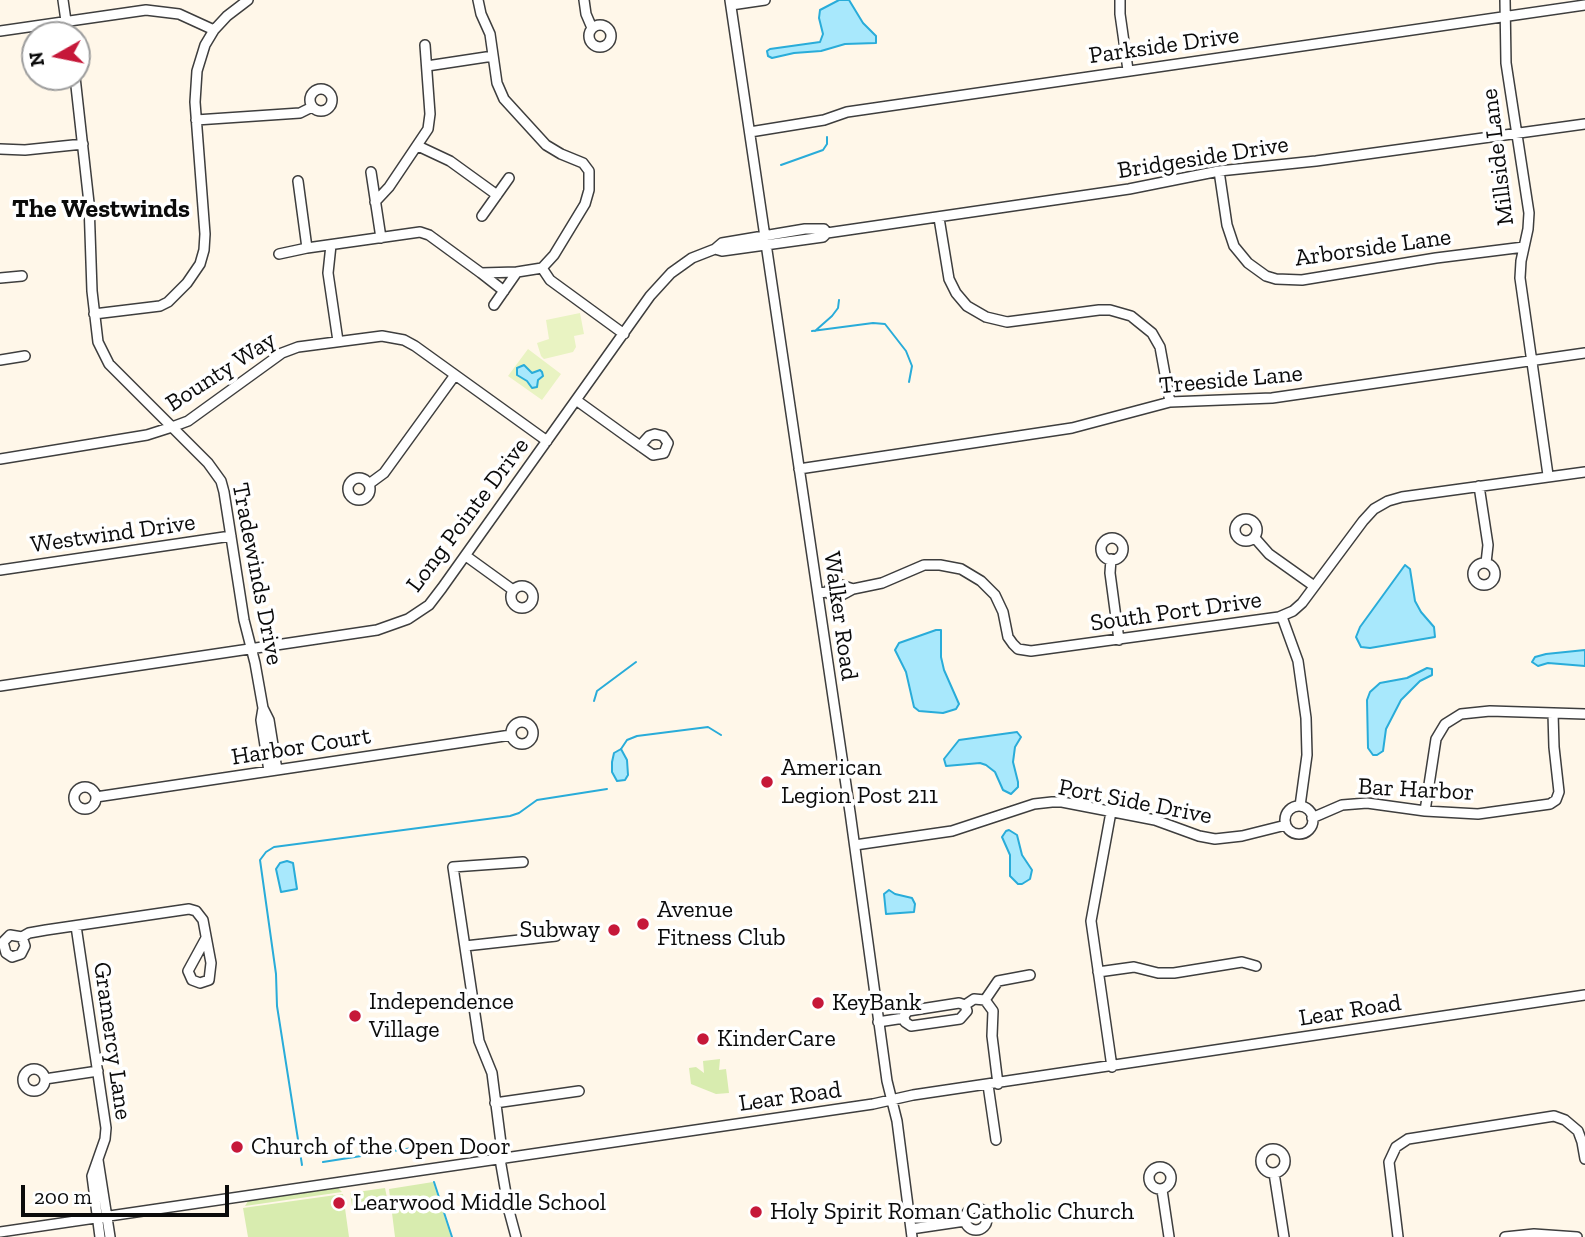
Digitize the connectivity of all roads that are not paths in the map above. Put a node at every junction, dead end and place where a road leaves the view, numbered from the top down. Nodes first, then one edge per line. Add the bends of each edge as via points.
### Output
1 (63, 0) edge
2 (248, 0) edge
3 (478, 0) edge
4 (584, 0) edge
5 (765, 0) edge
6 (1120, 0) edge
7 (1505, 0) edge
8 (731, 3) edge
9 (1585, 5) edge
10 (1504, 16) junction
11 (66, 21) joint
12 (21, 28) edge
13 (592, 28) dead end
14 (214, 30) junction
15 (0, 31) edge
16 (425, 45) dead end
17 (493, 56) junction
18 (426, 66) junction
19 (1128, 70) junction
20 (77, 91) edge
21 (312, 107) dead end
22 (197, 120) junction
23 (1585, 124) edge
24 (750, 132) junction
25 (1518, 133) junction
26 (83, 144) junction
27 (418, 146) junction
28 (0, 149) edge
29 (1219, 171) junction
30 (371, 172) dead end
31 (509, 178) dead end
32 (298, 181) dead end
33 (497, 195) junction
34 (375, 202) junction
35 (482, 216) dead end
36 (939, 218) junction
37 (381, 238) junction
38 (766, 240) junction
39 (331, 245) junction
40 (1524, 247) junction
41 (307, 248) junction
42 (279, 254) dead end
43 (542, 268) junction
44 (481, 272) junction
45 (517, 272) junction
46 (22, 276) dead end
47 (0, 278) edge
48 (504, 291) junction
49 (494, 305) dead end
50 (94, 314) junction
51 (624, 334) junction
52 (338, 341) junction
53 (1585, 353) edge
54 (25, 356) dead end
55 (0, 360) edge
56 (1532, 361) junction
57 (455, 375) junction
58 (576, 400) junction
59 (1170, 402) junction
60 (172, 428) junction
61 (547, 441) junction
62 (640, 446) dead end
63 (0, 459) edge
64 (799, 469) junction
65 (1585, 472) edge
66 (1548, 475) junction
67 (369, 484) dead end
68 (1479, 486) junction
69 (231, 536) junction
70 (1254, 537) dead end
71 (466, 556) junction
72 (1111, 559) dead end
73 (1486, 563) dead end
74 (0, 570) edge
75 (1314, 586) junction
76 (513, 590) dead end
77 (818, 593) junction
78 (1282, 617) junction
79 (1119, 640) junction
80 (251, 649) junction
81 (0, 686) edge
82 (1553, 713) junction
83 (1585, 714) edge
84 (511, 735) dead end
85 (273, 770) junction
86 (96, 797) dead end
87 (1300, 806) junction
88 (1425, 811) junction
89 (1111, 812) junction
90 (1312, 818) junction
91 (1286, 825) junction
92 (855, 845) junction
93 (523, 862) dead end
94 (76, 926) junction
95 (556, 936) dead end
96 (22, 937) dead end
97 (206, 938) junction
98 (465, 946) junction
99 (1256, 967) dead end
100 (1098, 972) junction
101 (1030, 975) dead end
102 (1585, 995) edge
103 (985, 1000) junction
104 (965, 1005) junction
105 (904, 1018) junction
106 (878, 1022) junction
107 (1112, 1067) junction
108 (98, 1071) junction
109 (45, 1079) dead end
110 (993, 1085) junction
111 (579, 1091) dead end
112 (891, 1100) junction
113 (495, 1103) junction
114 (996, 1140) dead end
115 (502, 1159) junction
116 (1585, 1159) edge
117 (1274, 1173) dead end
118 (1162, 1190) dead end
119 (102, 1218) junction
120 (965, 1221) dead end
121 (0, 1232) edge
122 (911, 1233) edge
123 (100, 1237) edge
124 (110, 1237) edge
125 (516, 1237) edge
126 (1169, 1237) edge
127 (1284, 1237) edge
128 (1398, 1237) edge
129 (1504, 1237) edge
130 (1577, 1237) edge

1 - 11 street
2 - 14 street
3 - 17 street
4 - 13 street
5 - 8 street
6 - 19 street
7 - 10 street, Millside Lane
8 - 24 street, Walker Road
9 - 10 street, Parkside Drive
10 - 19 street, Parkside Drive
10 - 25 street, Millside Lane via 1506,63
11 - 14 street via 161,10
12 - 15 street
14 - 22 street via 197,71
16 - 18 street
17 - 18 street
17 - 43 street via 497,83 508,103 546,145 583,163 589,171 585,204
18 - 27 street via 430,118
19 - 24 street, Parkside Drive via 847,112
20 - 26 street, Tradewinds Drive
21 - 22 street via 300,113
22 - 50 street via 205,234 200,264 187,283 160,306
23 - 25 street, Bridgeside Drive
24 - 38 street, Walker Road
25 - 29 street, Bridgeside Drive
25 - 40 street, Millside Lane via 1529,213
26 - 28 street
26 - 50 street, Tradewinds Drive
27 - 33 street via 450,161
27 - 34 street
29 - 36 street, Bridgeside Drive
29 - 40 street, Arborside Lane via 1234,246 1248,263 1276,279 1302,280
30 - 34 street
31 - 33 street
32 - 41 street
33 - 35 street
34 - 37 street
36 - 38 street, Bridgeside Drive via 827,233 811,228
36 - 59 street via 949,279 967,306 1007,322 1099,310 1130,316 1152,333 1160,347
37 - 39 street
37 - 44 street via 426,233
38 - 51 street, Long Pointe Drive via 722,243 692,258 655,290
38 - 64 street, Walker Road
39 - 41 street
39 - 52 street via 328,273
40 - 56 street, Millside Lane via 1520,278
41 - 42 street
43 - 45 street
43 - 51 street via 550,280
44 - 45 street
44 - 48 street
45 - 48 street
46 - 47 street
48 - 49 street
50 - 60 street, Tradewinds Drive via 96,338 106,360
51 - 58 street, Long Pointe Drive
52 - 57 street, Bounty Way via 382,336 404,340
52 - 60 street, Bounty Way via 282,353
53 - 56 street, Treeside Lane
54 - 55 street
56 - 59 street, Treeside Lane via 1272,398
56 - 66 street, Millside Lane
57 - 61 street, Bounty Way
57 - 67 street via 384,473
58 - 61 street, Long Pointe Drive
58 - 62 street
59 - 64 street, Treeside Lane via 1072,428
60 - 63 street, Bounty Way
60 - 69 street, Tradewinds Drive via 221,481
61 - 71 street, Long Pointe Drive
64 - 77 street, Walker Road
65 - 66 street, South Port Drive
66 - 68 street, South Port Drive
68 - 73 street via 1488,545
68 - 75 street, South Port Drive via 1394,498 1381,505 1363,521
69 - 74 street, Westwind Drive
69 - 80 street, Tradewinds Drive
70 - 75 street via 1269,554
71 - 76 street
71 - 80 street, Long Pointe Drive via 435,599 401,623
72 - 79 street
75 - 78 street, South Port Drive via 1302,603
77 - 79 street, South Port Drive via 840,596 920,566 945,565 966,571 991,591 1003,612 1008,637 1018,649 1035,652
77 - 92 street, Walker Road
78 - 79 street, South Port Drive
78 - 87 street via 1298,661 1306,718 1307,755
80 - 81 street, Long Pointe Drive
80 - 85 street, Tradewinds Drive
82 - 83 street
82 - 88 street via 1490,711 1461,715 1445,723 1436,739
82 - 88 street, Bar Harbor via 1556,800 1478,814
84 - 85 street, Harbor Court
85 - 86 street, Harbor Court
87 - 90 street
87 - 91 street via 1288,812
88 - 90 street, Bar Harbor via 1367,803 1342,805
89 - 91 street, Port Side Drive via 1156,820 1215,839
89 - 92 street, Port Side Drive via 1062,802 1042,803 940,833
89 - 100 street via 1091,913
90 - 91 street, Port Side Drive via 1311,827 1300,834
92 - 106 street, Walker Road
93 - 98 street via 453,867
94 - 96 street
94 - 97 street via 189,909 201,915
94 - 108 street, Gramercy Lane
95 - 98 street
97 - 97 street via 188,971 196,983 211,976
98 - 113 street via 479,1041 492,1073
99 - 100 street via 1242,962 1174,974 1134,967
100 - 107 street
101 - 103 street via 998,981
102 - 107 street, Lear Road
103 - 104 street via 974,999
103 - 110 street via 993,1015
104 - 105 street via 908,1011
104 - 105 street via 966,1014 960,1020 911,1026
105 - 106 street
106 - 112 street, Walker Road
107 - 110 street, Lear Road
108 - 109 street
108 - 119 street, Gramercy Lane via 106,1128 98,1160
110 - 112 street, Lear Road
110 - 114 street
111 - 113 street
112 - 115 street, Lear Road
112 - 122 street, Walker Road
113 - 115 street
115 - 119 street, Lear Road
115 - 125 street
116 - 128 street via 1578,1131 1554,1116 1408,1139 1396,1147 1388,1168
117 - 127 street
118 - 126 street
119 - 121 street, Lear Road
119 - 123 street
119 - 124 street
120 - 122 street
129 - 130 street

